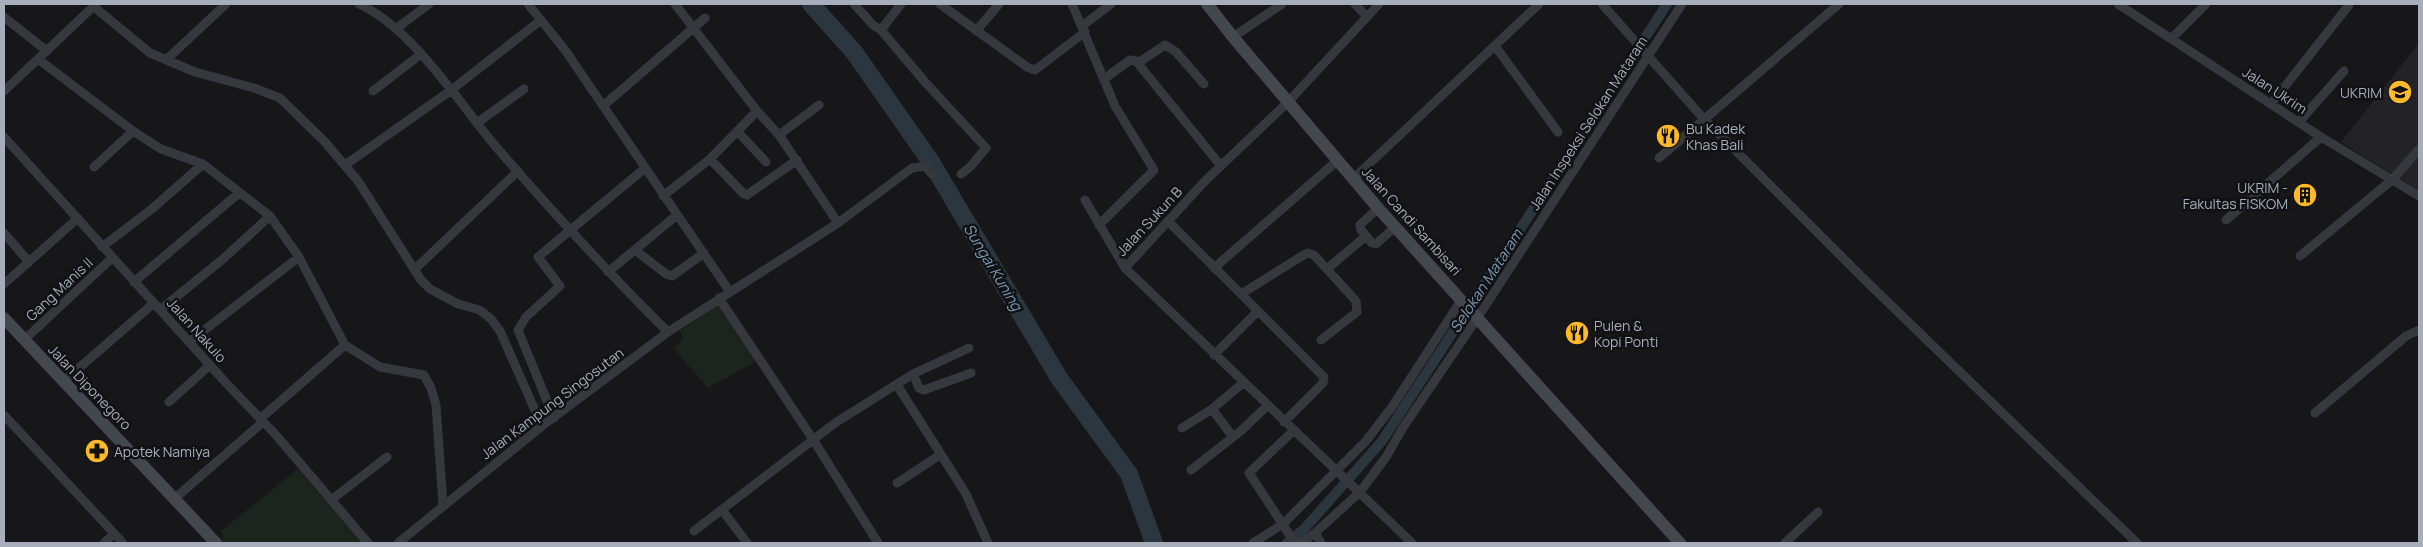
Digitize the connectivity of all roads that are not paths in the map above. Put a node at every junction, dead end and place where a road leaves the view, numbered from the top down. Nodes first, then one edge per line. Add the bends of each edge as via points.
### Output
1 (226, 4) edge
2 (359, 4) edge
3 (429, 4) edge
4 (528, 4) edge
5 (675, 4) edge
6 (854, 4) edge
7 (901, 4) edge
8 (940, 4) edge
9 (999, 4) edge
10 (1072, 4) edge
11 (1110, 4) edge
12 (1207, 4) edge
13 (1282, 4) edge
14 (1355, 4) edge
15 (1379, 4) edge
16 (1540, 4) edge
17 (1602, 4) edge
18 (1682, 4) edge
19 (1839, 4) edge
20 (2118, 4) edge
21 (2206, 4) edge
22 (95, 5) edge
23 (2349, 5) dead end
24 (4, 17) edge
25 (705, 18) dead end
26 (1367, 18) junction
27 (541, 20) junction
28 (397, 28) junction
29 (693, 28) junction
30 (1084, 29) junction
31 (882, 30) junction
32 (976, 31) junction
33 (1232, 37) junction
34 (2172, 38) junction
35 (1495, 46) junction
36 (47, 50) junction
37 (1646, 52) junction
38 (420, 54) junction
39 (38, 59) junction
40 (166, 60) junction
41 (1138, 63) junction
42 (2344, 71) dead end
43 (1104, 79) junction
44 (1204, 84) dead end
45 (524, 89) dead end
46 (4, 91) edge
47 (373, 91) dead end
48 (450, 91) junction
49 (1288, 102) junction
50 (2271, 104) junction
51 (819, 105) dead end
52 (603, 106) junction
53 (757, 111) junction
54 (1703, 118) junction
55 (2299, 122) junction
56 (477, 123) junction
57 (132, 131) junction
58 (737, 131) junction
59 (1558, 132) dead end
60 (779, 135) junction
61 (2321, 136) junction
62 (4, 137) edge
63 (2419, 149) edge
64 (710, 158) junction
65 (1659, 158) dead end
66 (797, 160) junction
67 (1338, 160) junction
68 (766, 162) dead end
69 (203, 164) junction
70 (345, 165) junction
71 (1221, 166) junction
72 (94, 167) dead end
73 (644, 169) junction
74 (518, 171) junction
75 (932, 174) dead end
76 (961, 174) dead end
77 (1354, 179) junction
78 (2394, 179) junction
79 (239, 193) junction
80 (663, 196) junction
81 (2419, 196) edge
82 (1085, 200) dead end
83 (1378, 208) junction
84 (676, 215) junction
85 (270, 216) junction
86 (78, 218) junction
87 (2226, 220) dead end
88 (1168, 221) junction
89 (838, 223) junction
90 (1098, 225) junction
91 (1395, 227) junction
92 (570, 230) junction
93 (4, 233) edge
94 (1366, 236) junction
95 (102, 247) junction
96 (635, 250) junction
97 (704, 253) junction
98 (299, 256) junction
99 (2300, 256) dead end
100 (112, 258) junction
101 (29, 262) junction
102 (1125, 268) junction
103 (1214, 268) junction
104 (1328, 268) junction
105 (414, 270) junction
106 (608, 272) junction
107 (134, 282) junction
108 (4, 284) edge
109 (730, 292) junction
110 (1240, 294) junction
111 (719, 298) junction
112 (1463, 300) junction
113 (157, 306) junction
114 (1258, 311) junction
115 (1477, 316) junction
116 (4, 318) edge
117 (2419, 330) edge
118 (668, 332) junction
119 (24, 340) junction
120 (1321, 340) dead end
121 (189, 342) junction
122 (345, 344) junction
123 (969, 348) dead end
124 (1214, 355) junction
125 (210, 365) junction
126 (971, 373) dead end
127 (913, 374) junction
128 (64, 381) junction
129 (1243, 383) junction
130 (897, 385) junction
131 (169, 402) dead end
132 (1267, 406) junction
133 (1212, 409) junction
134 (2315, 413) dead end
135 (4, 415) edge
136 (554, 418) junction
137 (262, 420) junction
138 (1284, 422) junction
139 (542, 426) junction
140 (1182, 428) dead end
141 (1293, 431) junction
142 (1234, 437) junction
143 (814, 441) junction
144 (940, 454) junction
145 (387, 457) dead end
146 (1191, 470) dead end
147 (1334, 471) junction
148 (897, 483) dead end
149 (1357, 490) junction
150 (174, 498) junction
151 (331, 500) junction
152 (442, 505) junction
153 (723, 511) junction
154 (1818, 512) dead end
155 (1283, 524) junction
156 (694, 531) dead end
157 (1315, 533) junction
158 (114, 534) junction
159 (1408, 540) edge
160 (104, 543) edge
161 (123, 543) edge
162 (216, 543) edge
163 (368, 543) edge
164 (398, 543) edge
165 (746, 543) edge
166 (878, 543) edge
167 (988, 543) edge
168 (1253, 543) edge
169 (1295, 543) edge
170 (1301, 543) edge
171 (1321, 543) edge
172 (1396, 543) edge
173 (1680, 543) edge
174 (1785, 543) edge
175 (2137, 543) edge

1 - 40 street
2 - 28 street
3 - 28 street
4 - 27 street
5 - 29 street
6 - 31 street
7 - 31 street
8 - 32 street
9 - 32 street
10 - 30 street
11 - 30 street
12 - 33 street, Jalan Candi Sambisari
13 - 33 street
14 - 26 street
15 - 26 street, Jalan Sukun B
16 - 35 street
17 - 37 street
18 - 37 street, Jalan Inspeksi Selokan Mataram
19 - 54 street
20 - 34 street, Jalan Ukrim
21 - 34 street
22 - 36 street
22 - 40 street via 150,53
23 - 50 street
24 - 36 street
25 - 29 street
26 - 49 street, Jalan Sukun B
27 - 48 street
27 - 52 street
28 - 38 street
29 - 52 street
29 - 53 street
30 - 32 street via 1035,70
30 - 43 street
31 - 76 street via 986,148
33 - 49 street, Jalan Candi Sambisari
34 - 50 street, Jalan Ukrim
35 - 59 street
35 - 77 street
36 - 39 street
37 - 54 street
37 - 115 street, Jalan Inspeksi Selokan Mataram
38 - 47 street
38 - 48 street
39 - 46 street
39 - 57 street
40 - 70 street via 280,98
41 - 43 street via 1130,60
41 - 44 street via 1165,45 1176,52
41 - 71 street
42 - 55 street
43 - 90 street via 1115,106 1154,170
45 - 56 street
48 - 56 street
48 - 70 street
49 - 67 street, Jalan Candi Sambisari
49 - 71 street, Jalan Sukun B
50 - 55 street, Jalan Ukrim
51 - 60 street
52 - 73 street
53 - 58 street
53 - 60 street
54 - 65 street
54 - 175 street
55 - 61 street, Jalan Ukrim
56 - 74 street
57 - 69 street via 161,149
57 - 72 street
58 - 64 street
58 - 68 street
60 - 66 street
61 - 78 street, Jalan Ukrim
61 - 87 street
62 - 86 street, Jalan Nakulo
63 - 78 street
64 - 66 street via 747,195
64 - 80 street
66 - 89 street
67 - 77 street, Jalan Candi Sambisari
67 - 103 street
69 - 79 street
69 - 95 street
70 - 105 street
71 - 88 street, Jalan Sukun B
73 - 80 street
73 - 92 street
74 - 92 street
74 - 105 street
75 - 89 street, Jalan Kampung Singosutan via 925,166 912,168
77 - 83 street, Jalan Candi Sambisari
78 - 81 street, Jalan Ukrim
78 - 99 street
79 - 85 street
79 - 107 street
80 - 84 street
82 - 90 street
83 - 91 street, Jalan Candi Sambisari
83 - 94 street via 1360,225
84 - 96 street
84 - 97 street
85 - 98 street
85 - 113 street via 223,259
86 - 95 street, Jalan Nakulo
86 - 101 street
88 - 102 street, Jalan Sukun B
88 - 103 street
89 - 109 street, Jalan Kampung Singosutan
90 - 102 street
91 - 94 street via 1376,244
91 - 112 street, Jalan Candi Sambisari
92 - 106 street
92 - 136 street via 538,257 559,287 526,317 518,330
93 - 101 street
94 - 104 street
95 - 100 street, Jalan Nakulo
96 - 97 street via 669,276 677,274
96 - 106 street
97 - 109 street
98 - 121 street
98 - 122 street
100 - 107 street, Jalan Nakulo
100 - 119 street, Gang Manis II
101 - 108 street
102 - 124 street, Jalan Sukun B
103 - 110 street
104 - 110 street via 1314,254 1308,253
104 - 120 street via 1356,301 1358,308
105 - 139 street via 430,288 458,304 480,310 491,320 500,331
106 - 118 street
107 - 113 street, Jalan Nakulo
109 - 111 street, Jalan Kampung Singosutan
110 - 114 street
111 - 118 street, Jalan Kampung Singosutan
111 - 143 street
112 - 115 street, Jalan Candi Sambisari
112 - 147 street via 1392,407 1366,441
113 - 121 street, Jalan Nakulo
113 - 128 street
114 - 124 street
114 - 138 street via 1324,376 1323,383
115 - 149 street, Jalan Inspeksi Selokan Mataram via 1386,458
115 - 173 street, Jalan Candi Sambisari
116 - 119 street, Jalan Diponegoro
117 - 134 street via 2406,336
118 - 136 street, Jalan Kampung Singosutan
119 - 128 street, Jalan Diponegoro
121 - 125 street, Jalan Nakulo
122 - 137 street
122 - 152 street via 380,368 424,375 436,404
123 - 127 street
124 - 129 street, Jalan Sukun B
125 - 131 street
125 - 137 street, Jalan Nakulo
126 - 127 street via 924,390 919,388
127 - 130 street
128 - 150 street, Jalan Diponegoro
129 - 132 street, Jalan Sukun B
129 - 133 street
130 - 143 street via 835,423
130 - 144 street
132 - 138 street, Jalan Sukun B
132 - 142 street
133 - 140 street
133 - 142 street
135 - 158 street
136 - 139 street, Jalan Kampung Singosutan
137 - 150 street
137 - 151 street, Jalan Nakulo
138 - 141 street, Jalan Sukun B
139 - 152 street, Jalan Kampung Singosutan
141 - 147 street, Jalan Sukun B
141 - 155 street via 1249,473
142 - 146 street
143 - 153 street
143 - 166 street
144 - 148 street
144 - 167 street via 966,494
145 - 151 street
147 - 149 street, Jalan Sukun B
147 - 155 street
149 - 157 street, Jalan Inspeksi Selokan Mataram
149 - 159 street, Jalan Sukun B
150 - 162 street, Jalan Diponegoro
151 - 163 street, Jalan Nakulo
152 - 164 street, Jalan Kampung Singosutan
153 - 156 street
153 - 165 street
154 - 174 street
155 - 168 street
155 - 169 street
157 - 170 street, Jalan Inspeksi Selokan Mataram
157 - 171 street
158 - 160 street
158 - 161 street
159 - 172 street

